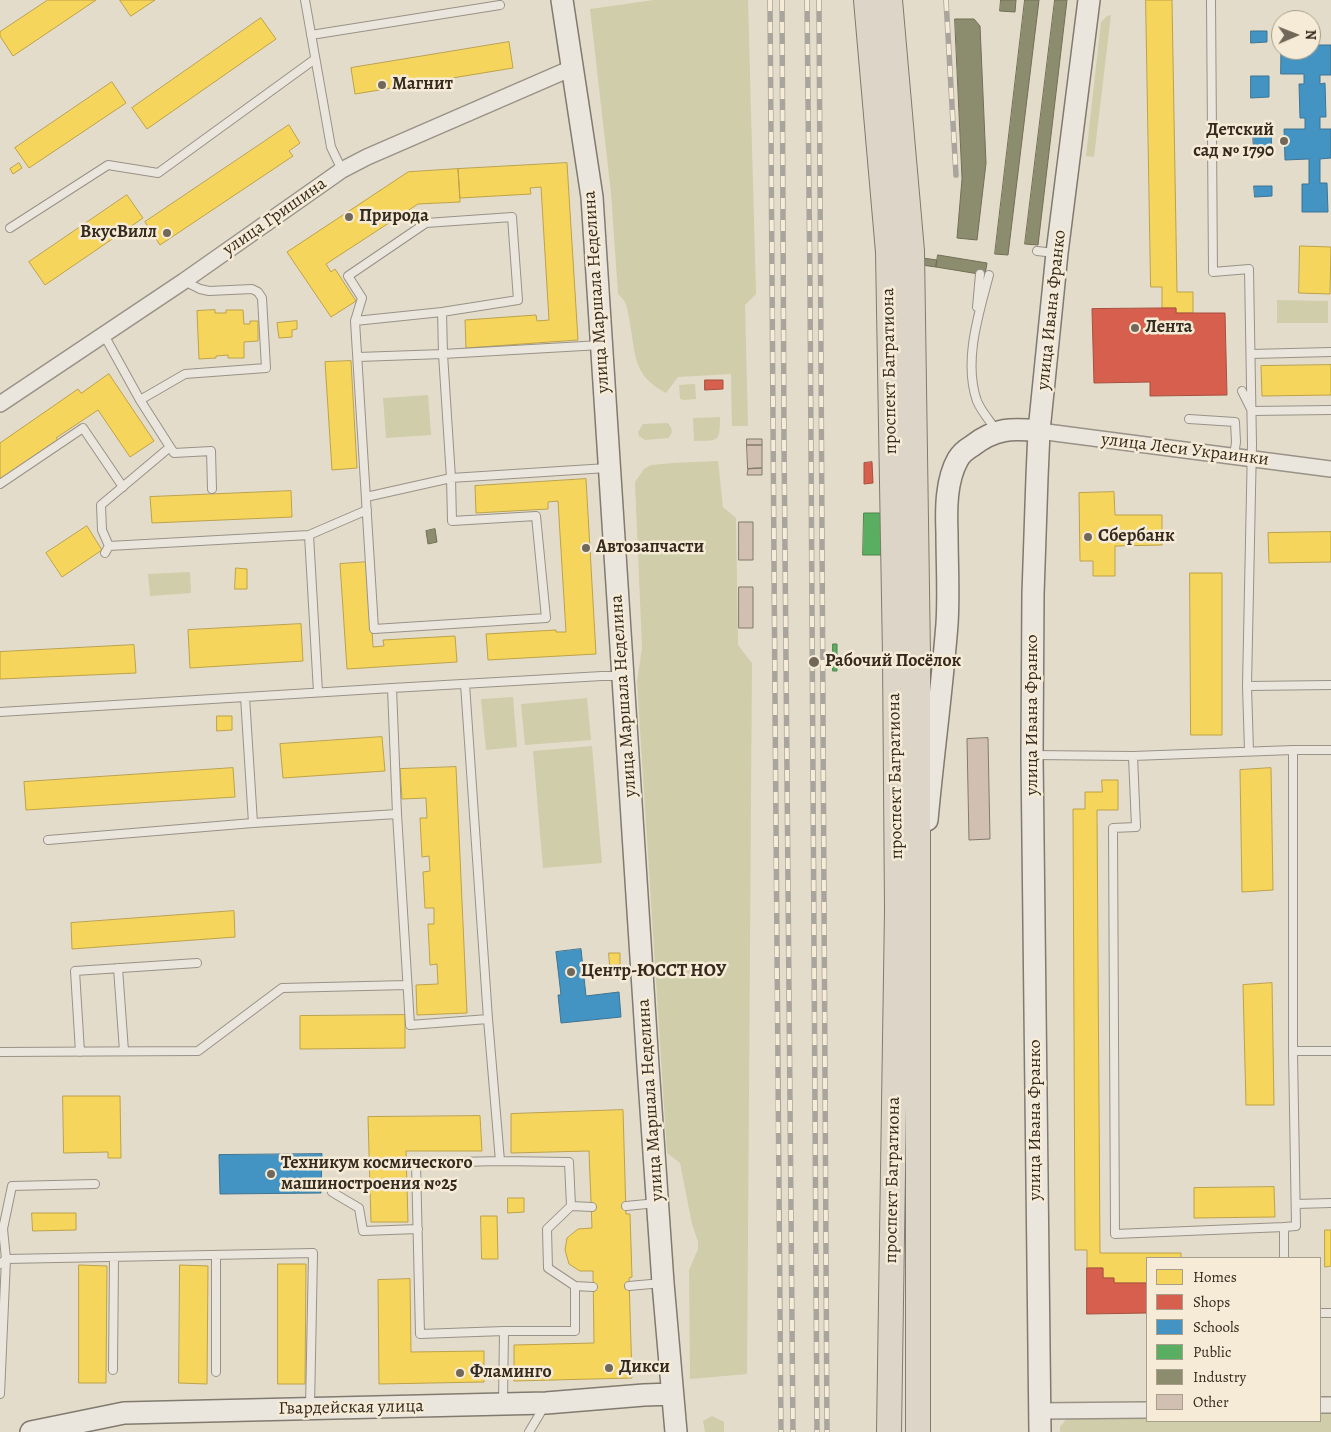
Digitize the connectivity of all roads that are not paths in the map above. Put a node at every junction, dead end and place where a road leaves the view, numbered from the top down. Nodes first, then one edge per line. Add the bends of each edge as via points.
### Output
1 (305, 0) edge
2 (562, 0) edge
3 (866, 0) edge
4 (890, 0) edge
5 (1089, 0) edge
6 (1211, 0) edge
7 (500, 5) dead end
8 (311, 35) junction
9 (315, 59) junction
10 (572, 68) junction
11 (342, 170) junction
12 (10, 228) dead end
13 (980, 274) dead end
14 (989, 275) dead end
15 (184, 281) junction
16 (442, 312) junction
17 (355, 321) junction
18 (974, 331) junction
19 (104, 335) junction
20 (601, 345) junction
21 (1331, 352) edge
22 (442, 354) junction
23 (1251, 354) junction
24 (358, 357) junction
25 (1242, 391) dead end
26 (140, 400) junction
27 (0, 404) edge
28 (1331, 410) edge
29 (1252, 411) junction
30 (1188, 419) dead end
31 (997, 431) junction
32 (1039, 431) junction
33 (170, 447) junction
34 (1234, 456) junction
35 (1252, 459) junction
36 (609, 467) junction
37 (1331, 469) edge
38 (451, 478) junction
39 (0, 484) edge
40 (123, 487) junction
41 (212, 489) dead end
42 (366, 496) junction
43 (367, 510) junction
44 (309, 535) junction
45 (907, 656) junction
46 (623, 676) junction
47 (464, 684) junction
48 (1331, 685) edge
49 (1247, 686) junction
50 (392, 688) junction
51 (318, 692) junction
52 (245, 697) junction
53 (0, 712) edge
54 (1293, 750) junction
55 (1331, 750) edge
56 (1248, 752) junction
57 (1032, 755) junction
58 (1133, 756) junction
59 (397, 814) junction
60 (253, 823) junction
61 (48, 840) dead end
62 (919, 912) junction
63 (197, 963) dead end
64 (118, 968) junction
65 (408, 985) junction
66 (488, 1020) junction
67 (124, 1051) junction
68 (1293, 1051) junction
69 (1331, 1051) edge
70 (0, 1052) edge
71 (80, 1052) junction
72 (500, 1161) junction
73 (95, 1184) dead end
74 (332, 1192) dead end
75 (658, 1203) junction
76 (1331, 1203) edge
77 (1296, 1204) junction
78 (571, 1206) junction
79 (626, 1206) dead end
80 (592, 1207) dead end
81 (1284, 1227) junction
82 (418, 1229) junction
83 (216, 1255) junction
84 (114, 1257) junction
85 (1284, 1257) edge
86 (3, 1261) edge
87 (663, 1282) junction
88 (575, 1286) junction
89 (629, 1286) dead end
90 (593, 1287) dead end
91 (504, 1331) junction
92 (113, 1370) dead end
93 (216, 1372) dead end
94 (0, 1394) edge
95 (672, 1394) junction
96 (546, 1403) junction
97 (503, 1404) junction
98 (310, 1409) junction
99 (1146, 1410) edge
100 (1039, 1422) edge
101 (31, 1432) edge
102 (528, 1432) edge
103 (676, 1432) edge
104 (890, 1432) edge
105 (918, 1432) edge

1 - 8 lane
2 - 10 street, улица Маршала Неделина
3 - 45 main road, проспект Багратиона via 888,252
4 - 45 main road, проспект Багратиона via 912,251
5 - 32 street, улица Ивана Франко via 1047,252
6 - 23 lane via 1212,272 1249,269
7 - 8 lane
8 - 9 lane
9 - 11 lane via 331,147
9 - 12 lane via 158,172 108,165
10 - 11 street, улица Гришина
10 - 20 street, улица Маршала Неделина via 592,197
11 - 15 street, улица Гришина
13 - 18 lane
14 - 18 lane
15 - 19 street, улица Гришина
15 - 26 lane via 200,289 252,289 258,292 262,298 266,368 185,374
16 - 17 lane
16 - 17 lane via 518,300 512,217 426,223 348,276 362,298
16 - 22 lane
17 - 24 lane
18 - 31 lane via 974,390
19 - 26 lane
19 - 27 street, улица Гришина
20 - 22 lane
20 - 36 street, улица Маршала Неделина
21 - 23 lane
22 - 24 lane
22 - 38 lane
23 - 29 lane
24 - 42 lane
25 - 29 lane
26 - 33 lane
28 - 29 lane
29 - 35 lane
30 - 34 lane via 1235,422
31 - 32 street
31 - 62 street via 977,442 959,458 948,489 947,622
32 - 34 street, улица Леси Украинки
32 - 57 street, улица Ивана Франко
33 - 40 lane
33 - 41 lane via 174,453 211,451
34 - 35 street, улица Леси Украинки
35 - 37 street, улица Леси Украинки
35 - 49 lane
36 - 38 lane
36 - 46 street, улица Маршала Неделина
38 - 42 lane
38 - 43 lane via 452,521 536,516 546,618 374,629
39 - 40 lane via 83,428
40 - 44 lane via 101,505 107,549
42 - 43 lane
43 - 44 lane
44 - 51 lane
45 - 62 main road, проспект Багратиона
45 - 104 main road, проспект Багратиона via 898,910
46 - 47 lane
46 - 75 street, улица Маршала Неделина
47 - 50 lane
47 - 66 lane
48 - 49 lane
49 - 56 lane
50 - 51 lane
50 - 59 lane
51 - 52 lane
52 - 53 lane
52 - 60 lane
54 - 55 lane
54 - 56 lane
54 - 68 lane
56 - 58 lane
57 - 58 lane
57 - 100 street, улица Ивана Франко
58 - 81 lane via 1136,827 1113,828 1115,1234
59 - 60 lane
59 - 65 lane
60 - 61 lane
62 - 105 main road, проспект Багратиона
63 - 64 lane
64 - 67 lane
64 - 71 lane via 75,971
65 - 66 lane via 410,1025
65 - 67 lane via 282,988 198,1051
66 - 72 lane
67 - 71 lane
68 - 69 lane
68 - 77 lane
70 - 71 lane
72 - 78 lane via 569,1162
72 - 82 lane via 416,1163
73 - 86 lane via 12,1186 3,1229
74 - 82 lane via 359,1208 364,1232
75 - 79 lane
75 - 87 street, улица Маршала Неделина
76 - 77 lane
77 - 81 lane via 1296,1226
78 - 80 lane
78 - 88 lane via 547,1229 548,1268
81 - 85 lane
82 - 91 lane via 420,1334
83 - 84 lane
83 - 93 lane
83 - 98 lane via 313,1253
84 - 86 lane
84 - 92 lane
86 - 94 lane
87 - 89 lane
87 - 95 street, улица Маршала Неделина
88 - 90 lane
88 - 91 lane via 575,1331
91 - 97 lane
95 - 96 street, Гвардейская улица
95 - 103 street, улица Маршала Неделина
96 - 97 street, Гвардейская улица
96 - 102 lane
97 - 98 street, Гвардейская улица
98 - 101 street, Гвардейская улица via 124,1413
99 - 100 street

